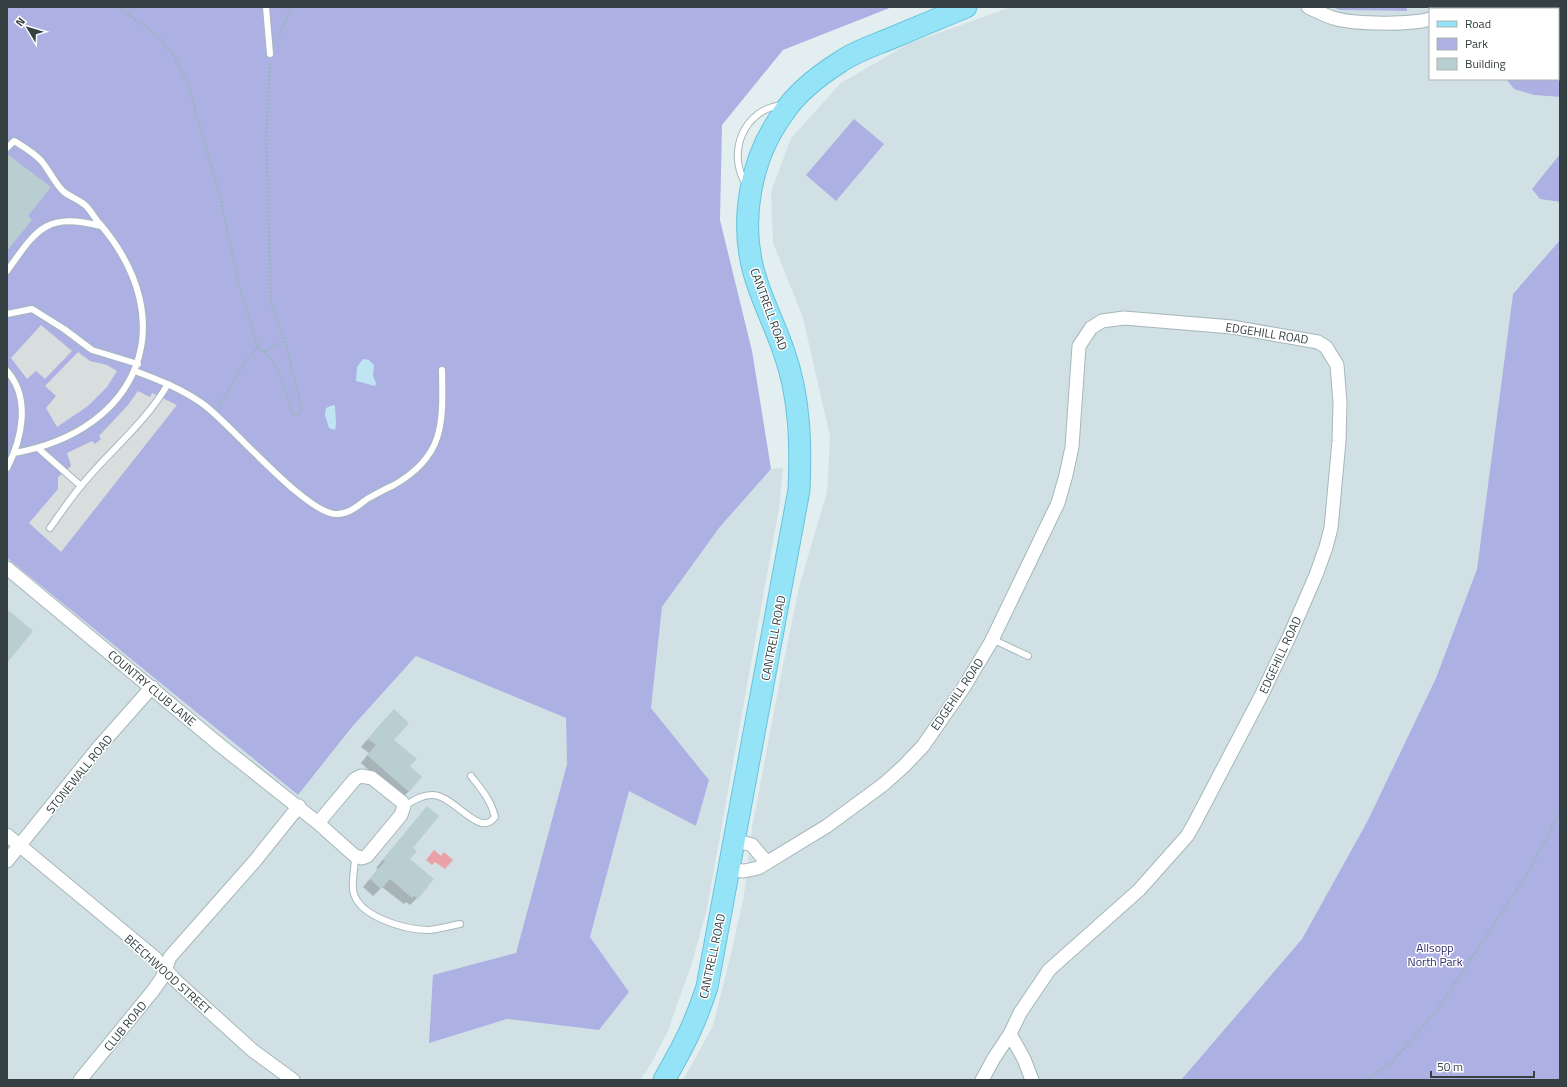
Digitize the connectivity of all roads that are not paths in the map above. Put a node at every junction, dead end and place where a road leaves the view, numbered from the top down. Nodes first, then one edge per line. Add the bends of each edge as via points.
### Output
1 (266, 7) edge
2 (966, 7) edge
3 (1308, 7) edge
4 (1429, 19) edge
5 (270, 54) road end
6 (8, 148) edge
7 (101, 226) junction
8 (7, 271) edge
9 (7, 314) edge
10 (138, 364) junction
11 (442, 370) dead end
12 (7, 371) edge
13 (135, 371) junction
14 (168, 384) junction
15 (39, 449) junction
16 (14, 453) junction
17 (7, 468) edge
18 (81, 486) junction
19 (50, 528) dead end
20 (7, 568) edge
21 (992, 639) junction
22 (1028, 656) dead end
23 (152, 687) junction
24 (471, 776) dead end
25 (299, 806) junction
26 (404, 806) junction
27 (318, 823) junction
28 (7, 836) edge
29 (734, 840) junction
30 (19, 845) junction
31 (355, 856) junction
32 (7, 861) edge
33 (767, 863) junction
34 (730, 870) junction
35 (460, 924) dead end
36 (165, 969) junction
37 (1010, 1034) junction
38 (80, 1080) edge
39 (293, 1080) edge
40 (664, 1080) edge
41 (982, 1080) edge
42 (1032, 1080) edge

1 - 5 lane
2 - 29 main road, CANTRELL ROAD via 841,61 809,85 781,115 767,139 757,166 748,212 753,270 785,353 794,388 801,453 793,527
3 - 4 street via 1327,16 1350,22
6 - 7 lane via 14,141 42,161 64,192 85,205
7 - 8 lane via 79,220 43,226
7 - 10 lane via 117,245 128,264 135,284 144,338
9 - 10 lane via 32,309 92,350
10 - 13 lane
11 - 14 lane via 443,404 440,435 425,461 354,510 337,514 313,504 278,476 214,412
12 - 16 lane via 18,387 21,399 19,435
13 - 14 lane
13 - 15 lane via 123,391 93,422 75,434
14 - 18 lane via 155,406 132,433
15 - 16 lane
15 - 18 lane
16 - 17 lane
18 - 19 lane
20 - 23 street, COUNTRY CLUB LANE
21 - 22 lane
21 - 33 street, EDGEHILL ROAD via 964,687 923,746 904,766 827,826
21 - 37 street, EDGEHILL ROAD via 1058,503 1072,447 1079,346 1091,328 1102,321 1124,318 1232,327 1310,339 1326,348 1337,365 1339,390 1339,441 1331,528 1316,575 1290,635 1187,836 1139,890 1049,970 1020,1013
23 - 25 street, COUNTRY CLUB LANE via 221,746
23 - 30 street, STONEWALL ROAD via 98,748 55,804
24 - 26 lane via 493,808 495,817 490,823 485,825 478,822 450,801 434,794 420,796
25 - 27 street, COUNTRY CLUB LANE
25 - 36 street via 254,862 170,957
26 - 27 street via 372,778 361,776 355,779
26 - 31 street via 401,815 367,856
27 - 31 street, COUNTRY CLUB LANE
28 - 30 street, BEECHWOOD STREET
29 - 33 street via 752,845
29 - 34 main road, CANTRELL ROAD
30 - 32 street, STONEWALL ROAD
30 - 36 street, BEECHWOOD STREET
31 - 35 lane via 353,891 362,908 401,926 429,930
33 - 34 street, EDGEHILL ROAD via 751,871
34 - 40 main road, CANTRELL ROAD via 707,987 698,1016 686,1043
36 - 38 street, CLUB ROAD via 152,992
36 - 39 street, BEECHWOOD STREET via 252,1050
37 - 41 street, EDGEHILL ROAD
37 - 42 street

